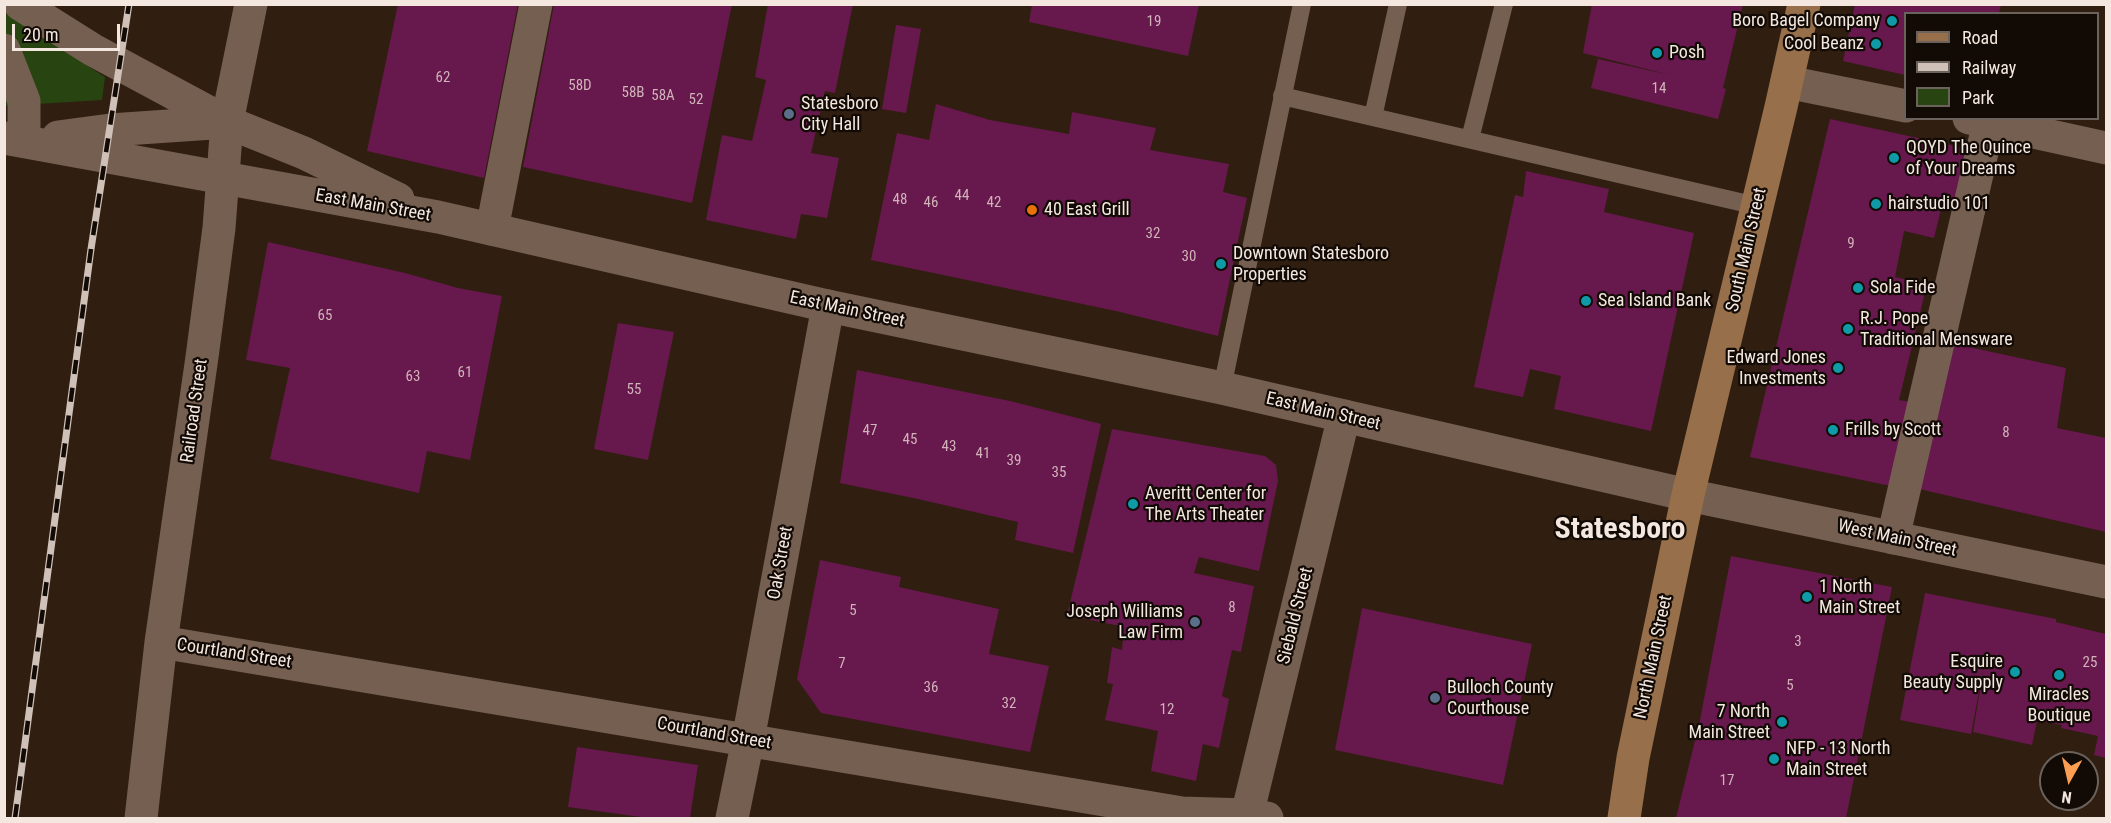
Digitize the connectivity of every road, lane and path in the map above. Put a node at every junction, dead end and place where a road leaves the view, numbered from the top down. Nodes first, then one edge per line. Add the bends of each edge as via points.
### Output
1 (20, 4) edge
2 (251, 4) edge
3 (536, 4) edge
4 (1302, 4) edge
5 (1398, 4) edge
6 (1504, 4) edge
7 (1803, 4) edge
8 (4, 50) edge
9 (1787, 82) junction
10 (1282, 96) junction
11 (1904, 106) edge
12 (1372, 117) junction
13 (1979, 120) edge
14 (227, 122) junction
15 (1470, 139) junction
16 (14, 140) edge
17 (2106, 148) edge
18 (222, 178) junction
19 (1757, 206) junction
20 (438, 217) junction
21 (492, 229) junction
22 (828, 306) junction
23 (1222, 388) junction
24 (1344, 416) junction
25 (1688, 495) junction
26 (1893, 538) junction
27 (2106, 582) edge
28 (161, 642) junction
29 (748, 740) junction
30 (1181, 816) edge
31 (1257, 817) edge
32 (141, 819) edge
33 (732, 819) edge
34 (1624, 819) edge

1 - 14 street via 93,50
2 - 14 street, Railroad Street
3 - 21 street
4 - 10 lane
5 - 12 lane
6 - 15 lane
7 - 9 main road, South Main Street
8 - 16 street via 24,101
9 - 11 street
9 - 19 main road, South Main Street
10 - 12 lane
10 - 23 lane
12 - 15 lane
13 - 17 street
13 - 26 street
14 - 16 street
14 - 18 street, Railroad Street
14 - 20 street via 304,153
15 - 19 lane
16 - 18 street, East Main Street
18 - 20 street, East Main Street
18 - 28 street, Railroad Street via 219,228
19 - 25 main road, South Main Street
20 - 21 street, East Main Street
21 - 22 street, East Main Street
22 - 23 street, East Main Street
22 - 29 street, Oak Street
23 - 24 street, East Main Street
24 - 25 street, East Main Street
24 - 31 street, Siebald Street
25 - 26 street, West Main Street
25 - 34 main road, North Main Street
26 - 27 street, West Main Street
28 - 29 street, Courtland Street
28 - 32 street, Railroad Street
29 - 30 street, Courtland Street
29 - 33 street, Oak Street
30 - 31 street, Courtland Street

